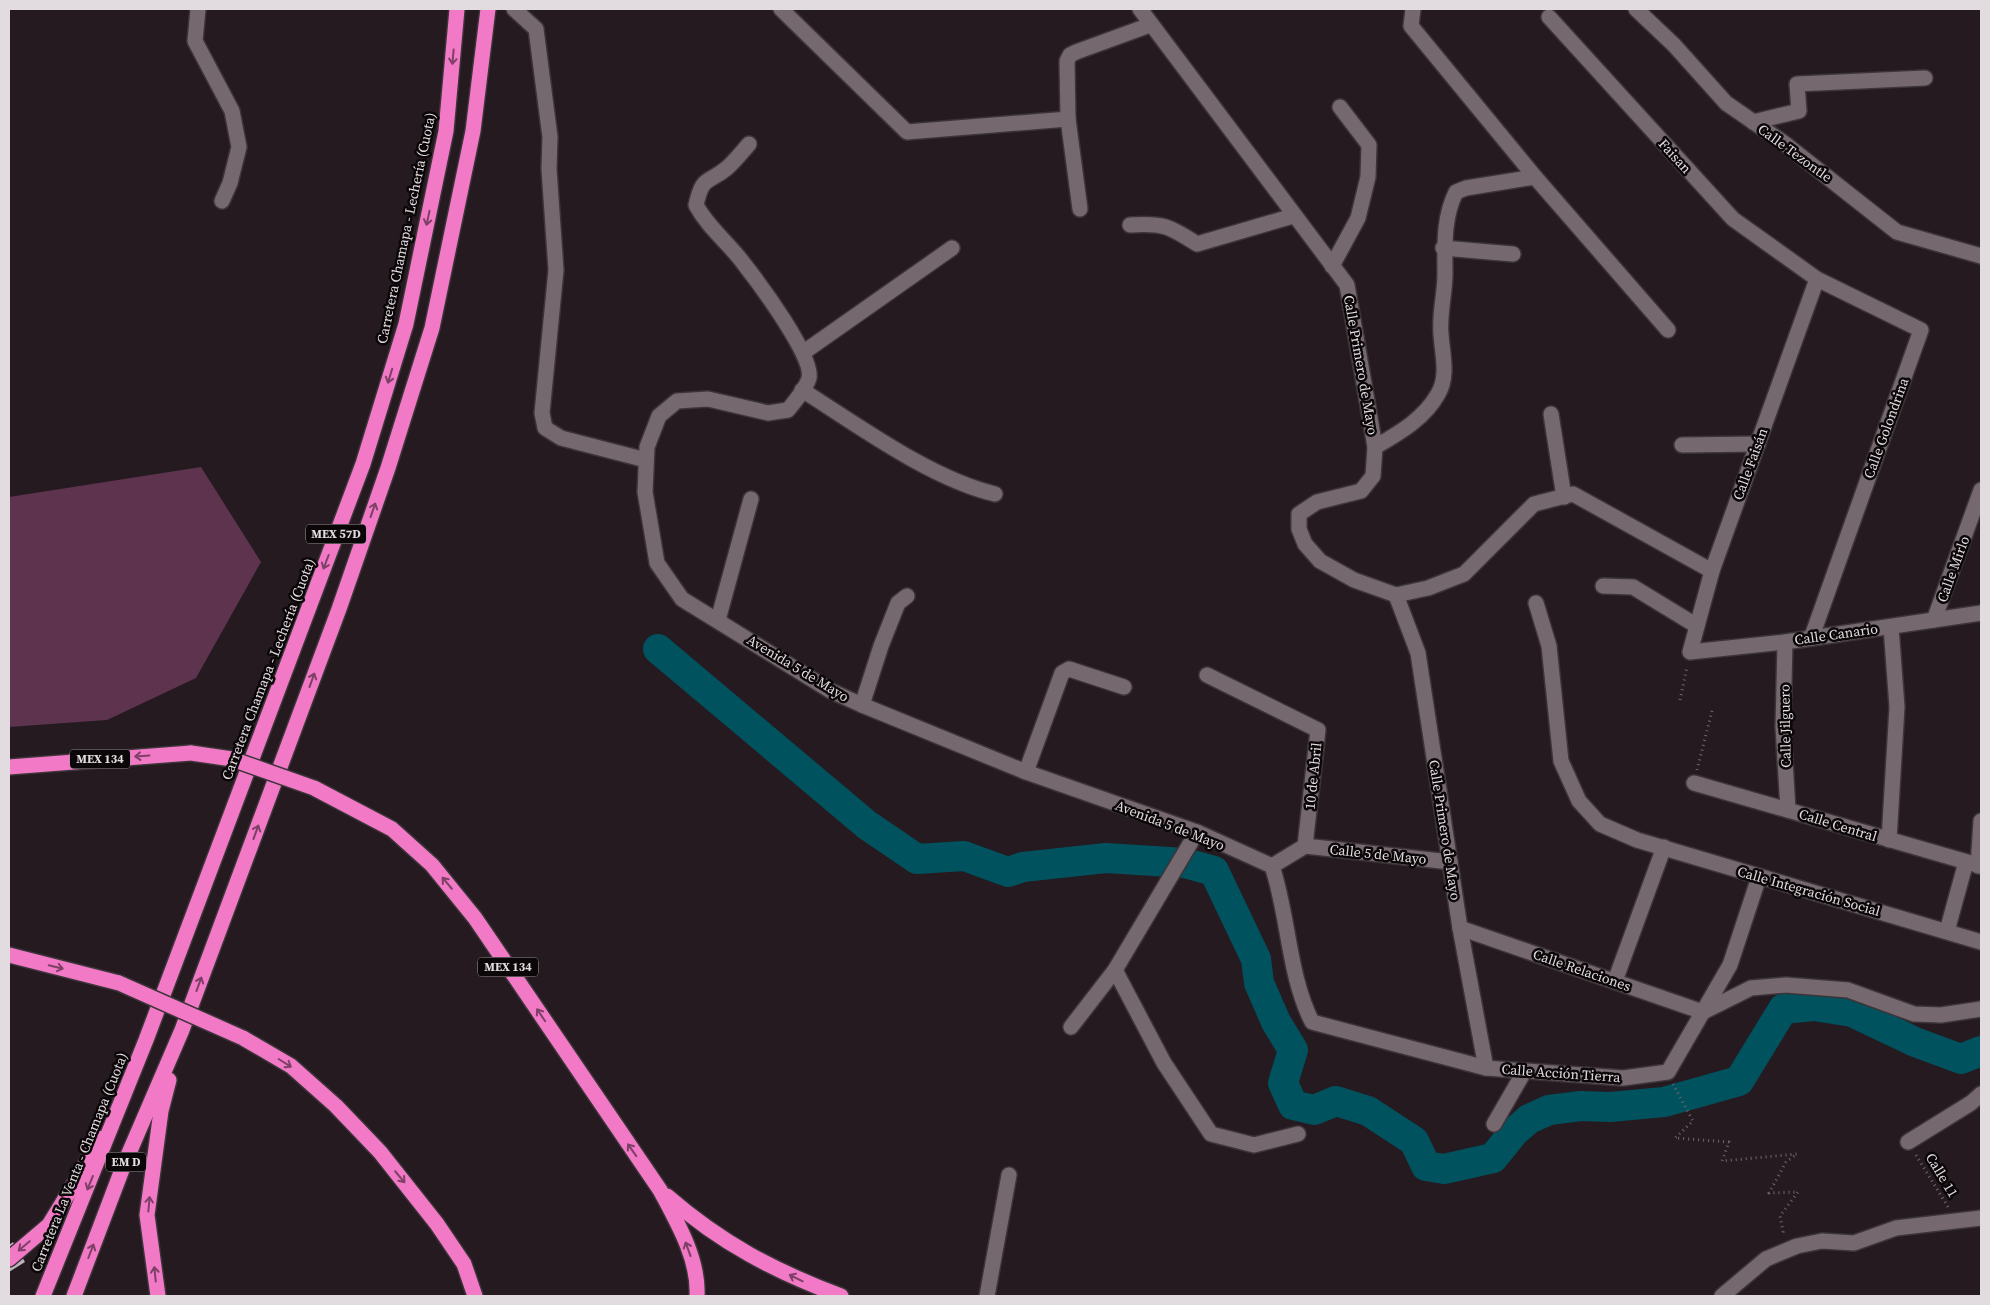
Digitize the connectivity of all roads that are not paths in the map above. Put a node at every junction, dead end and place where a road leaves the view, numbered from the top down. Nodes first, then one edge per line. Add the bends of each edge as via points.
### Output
1 (198, 9) edge
2 (457, 9) edge
3 (488, 9) edge
4 (514, 9) edge
5 (781, 9) edge
6 (1140, 9) edge
7 (1413, 9) edge
8 (1636, 9) edge
9 (1549, 17) dead end
10 (1150, 25) junction
11 (1925, 78) dead end
12 (1340, 107) dead end
13 (1068, 119) junction
14 (1753, 122) junction
15 (749, 144) dead end
16 (1535, 177) junction
17 (222, 201) dead end
18 (1080, 209) dead end
19 (1293, 216) junction
20 (1130, 226) dead end
21 (952, 248) dead end
22 (1443, 248) junction
23 (1513, 254) dead end
24 (1981, 256) edge
25 (1332, 266) junction
26 (1817, 279) junction
27 (1668, 330) dead end
28 (804, 352) junction
29 (802, 390) junction
30 (1550, 414) dead end
31 (1758, 444) junction
32 (1682, 445) dead end
33 (1375, 447) junction
34 (646, 460) junction
35 (1981, 490) edge
36 (996, 494) dead end
37 (1564, 496) junction
38 (751, 499) dead end
39 (1712, 572) junction
40 (1603, 586) dead end
41 (1396, 595) junction
42 (907, 596) dead end
43 (1536, 603) dead end
44 (1981, 613) edge
45 (718, 620) junction
46 (1934, 620) junction
47 (1697, 626) junction
48 (1890, 627) junction
49 (1812, 636) junction
50 (1785, 642) junction
51 (1690, 652) joint
52 (1207, 675) dead end
53 (1124, 687) dead end
54 (862, 705) junction
55 (9, 767) edge
56 (1026, 772) junction
57 (1694, 783) road end
58 (1788, 810) junction
59 (1981, 821) edge
60 (1196, 833) junction
61 (1889, 840) junction
62 (1305, 846) junction
63 (1664, 847) junction
64 (1450, 862) junction
65 (1975, 865) edge
66 (1272, 866) junction
67 (1759, 877) junction
68 (1460, 928) junction
69 (1947, 932) junction
70 (1981, 942) edge
71 (9, 955) edge
72 (1115, 970) junction
73 (1615, 981) junction
74 (1981, 1009) edge
75 (1703, 1012) junction
76 (1070, 1027) dead end
77 (182, 1030) junction
78 (146, 1040) junction
79 (1486, 1068) junction
80 (1524, 1072) junction
81 (1981, 1094) edge
82 (1494, 1124) dead end
83 (1298, 1134) dead end
84 (1908, 1142) road end
85 (1009, 1175) dead end
86 (660, 1190) junction
87 (1981, 1218) edge
88 (9, 1258) edge
89 (42, 1296) edge
90 (74, 1296) edge
91 (158, 1296) edge
92 (475, 1296) edge
93 (696, 1296) edge
94 (841, 1296) edge
95 (987, 1296) edge
96 (1722, 1296) edge

1 - 17 street via 195,41 232,111 239,147
2 -> 78 highway, Carretera Chamapa - Lechería (Cuota) / MEX 57D via 446,131 403,333 363,464
77 -> 3 highway, MEX 57D via 339,609 432,328 473,131
4 - 34 street via 536,29 550,136 556,270 542,413 545,428 561,438
5 - 13 street via 907,132
6 - 10 street, Calle Primero de Mayo
7 - 16 street via 1411,26
8 - 14 street, Calle Tezontle via 1674,45 1726,103
9 - 26 street, Faisan via 1733,219
10 - 13 street via 1070,55 1067,61
10 - 19 street, Calle Primero de Mayo
11 - 14 street via 1797,84 1799,111
12 - 25 street via 1369,145 1368,177 1358,218
13 - 18 street
14 - 24 street, Calle Tezontle via 1898,232
15 - 28 street, Avenida 5 de Mayo via 726,169 709,178 700,189 696,205 702,217 744,263
16 - 22 street via 1456,192 1450,203
16 - 27 street
19 - 20 street via 1197,244 1157,223
19 - 25 street, Calle Primero de Mayo
21 - 28 street
22 - 23 street
22 - 33 street via 1445,275 1441,334 1445,362 1439,393 1414,424
25 - 33 street, Calle Primero de Mayo via 1347,285
26 - 31 street, Calle Faisán
26 - 49 street, Calle Golondrina via 1920,330
28 - 29 street, Avenida 5 de Mayo via 809,378
29 - 34 street, Avenida 5 de Mayo via 788,410 768,413 708,398 677,401 659,416 647,447
29 - 36 street via 947,478
30 - 37 street
31 - 32 street
31 - 39 street, Calle Faisán
33 - 41 street, Calle Primero de Mayo via 1373,476 1361,491 1317,502 1299,514 1299,529 1305,544 1320,560 1354,580
34 - 45 street, Avenida 5 de Mayo via 645,492 658,564 682,599
35 - 46 street, Calle Mirlo
37 - 39 street via 1573,494
37 - 41 street via 1534,504 1464,574 1428,588
38 - 45 street
39 - 47 street, Calle Faisán
40 - 47 street via 1632,587
41 - 64 street, Calle Primero de Mayo via 1418,653
42 - 54 street via 898,603
43 - 63 street, Calle Integración Social via 1549,646 1560,761 1580,801 1600,824 1637,840
44 - 46 street, Calle Canario
45 - 54 street, Avenida 5 de Mayo via 831,691
46 - 48 street, Calle Canario
47 - 51 street, Calle Faisán
48 - 49 street, Calle Canario
48 - 61 street via 1897,706
49 - 50 street, Calle Canario
50 - 51 street, Calle Canario
50 - 58 street, Calle Jilguero via 1783,727
52 - 62 street, 10 de Abril via 1318,730
53 - 56 street via 1069,669 1062,673
54 - 56 street, Avenida 5 de Mayo
86 -> 55 highway, MEX 134, bridge via 475,918 432,865 392,829 314,788 232,759 191,753
56 - 60 street, Avenida 5 de Mayo
57 - 58 street, Calle Central
58 - 61 street, Calle Central
59 - 65 street
60 - 66 street, Avenida 5 de Mayo
60 - 72 street
61 - 65 street, Calle Central
62 - 64 street, Calle 5 de Mayo
62 - 66 street
63 - 67 street, Calle Integración Social
63 - 73 street
64 - 68 street, Calle Primero de Mayo
65 - 69 street
66 - 79 street via 1300,999 1312,1022
67 - 69 street, Calle Integración Social
67 - 75 street via 1730,965
68 - 73 street, Calle Relaciones
68 - 79 street, Calle Primero de Mayo
69 - 70 street, Calle Integración Social
71 -> 92 highway, bridge via 120,983 243,1038 291,1066 336,1106 407,1184 464,1264
72 - 76 street
72 - 83 street via 1164,1063 1212,1134 1254,1146
73 - 75 street, Calle Relaciones
74 - 75 street via 1941,1015 1914,1014 1848,990 1786,985 1751,988
75 - 80 street, Calle Acción Tierra via 1668,1072 1623,1078
90 -> 77 highway, EM D via 123,1168
91 -> 77 highway via 148,1215 161,1111
78 -> 88 highway via 82,1171 49,1225
78 -> 89 highway, Carretera La Venta - Chamapa (Cuota) / EM D
79 - 80 street, Calle Acción Tierra
80 - 82 street
81 - 84 street
85 - 95 street
93 -> 86 highway via 693,1264
94 -> 86 highway via 736,1248 700,1224
87 - 96 street via 1896,1228 1854,1242 1822,1240 1797,1246 1766,1259

